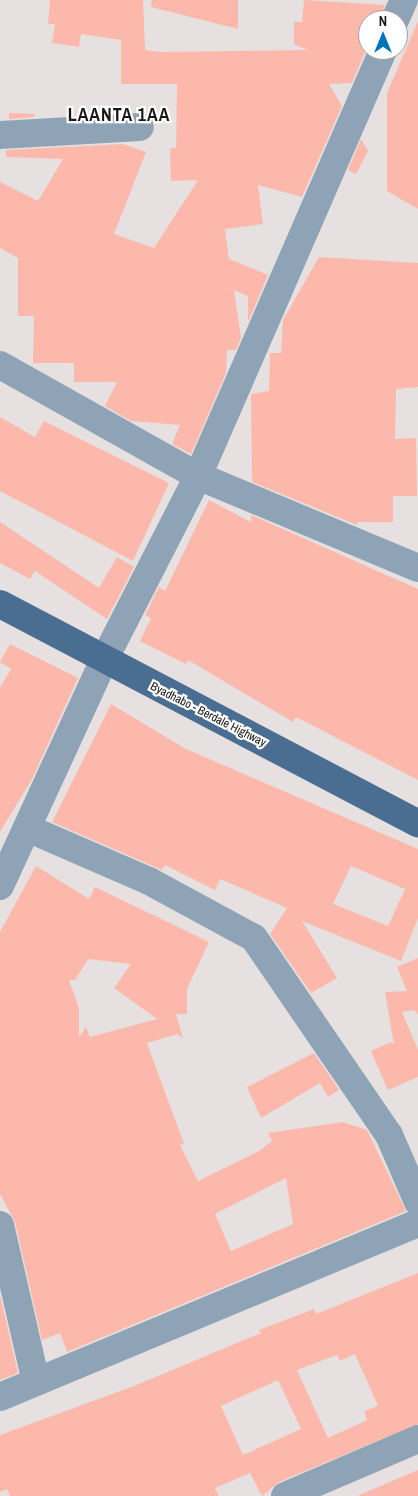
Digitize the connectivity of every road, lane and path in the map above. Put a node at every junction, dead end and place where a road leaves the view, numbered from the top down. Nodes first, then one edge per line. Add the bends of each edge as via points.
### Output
1 (403, 0) edge
2 (418, 6) edge
3 (379, 60) edge
4 (140, 127) dead end
5 (0, 135) edge
6 (0, 366) edge
7 (198, 476) junction
8 (418, 568) edge
9 (0, 604) edge
10 (103, 662) junction
11 (418, 823) edge
12 (27, 828) junction
13 (0, 886) edge
14 (418, 1202) edge
15 (418, 1223) edge
16 (0, 1225) edge
17 (36, 1382) junction
18 (0, 1397) edge
19 (418, 1439) edge
20 (284, 1496) edge

1 - 2 street
3 - 7 street
4 - 5 street
6 - 7 street
7 - 8 street
7 - 10 street
9 - 10 main road, Byadhabo - Berdale Highway
10 - 11 main road, Byadhabo - Berdale Highway
10 - 12 street
12 - 13 street
12 - 14 street via 149,881 254,938 384,1128
15 - 17 street
16 - 17 street
17 - 18 street
19 - 20 street

